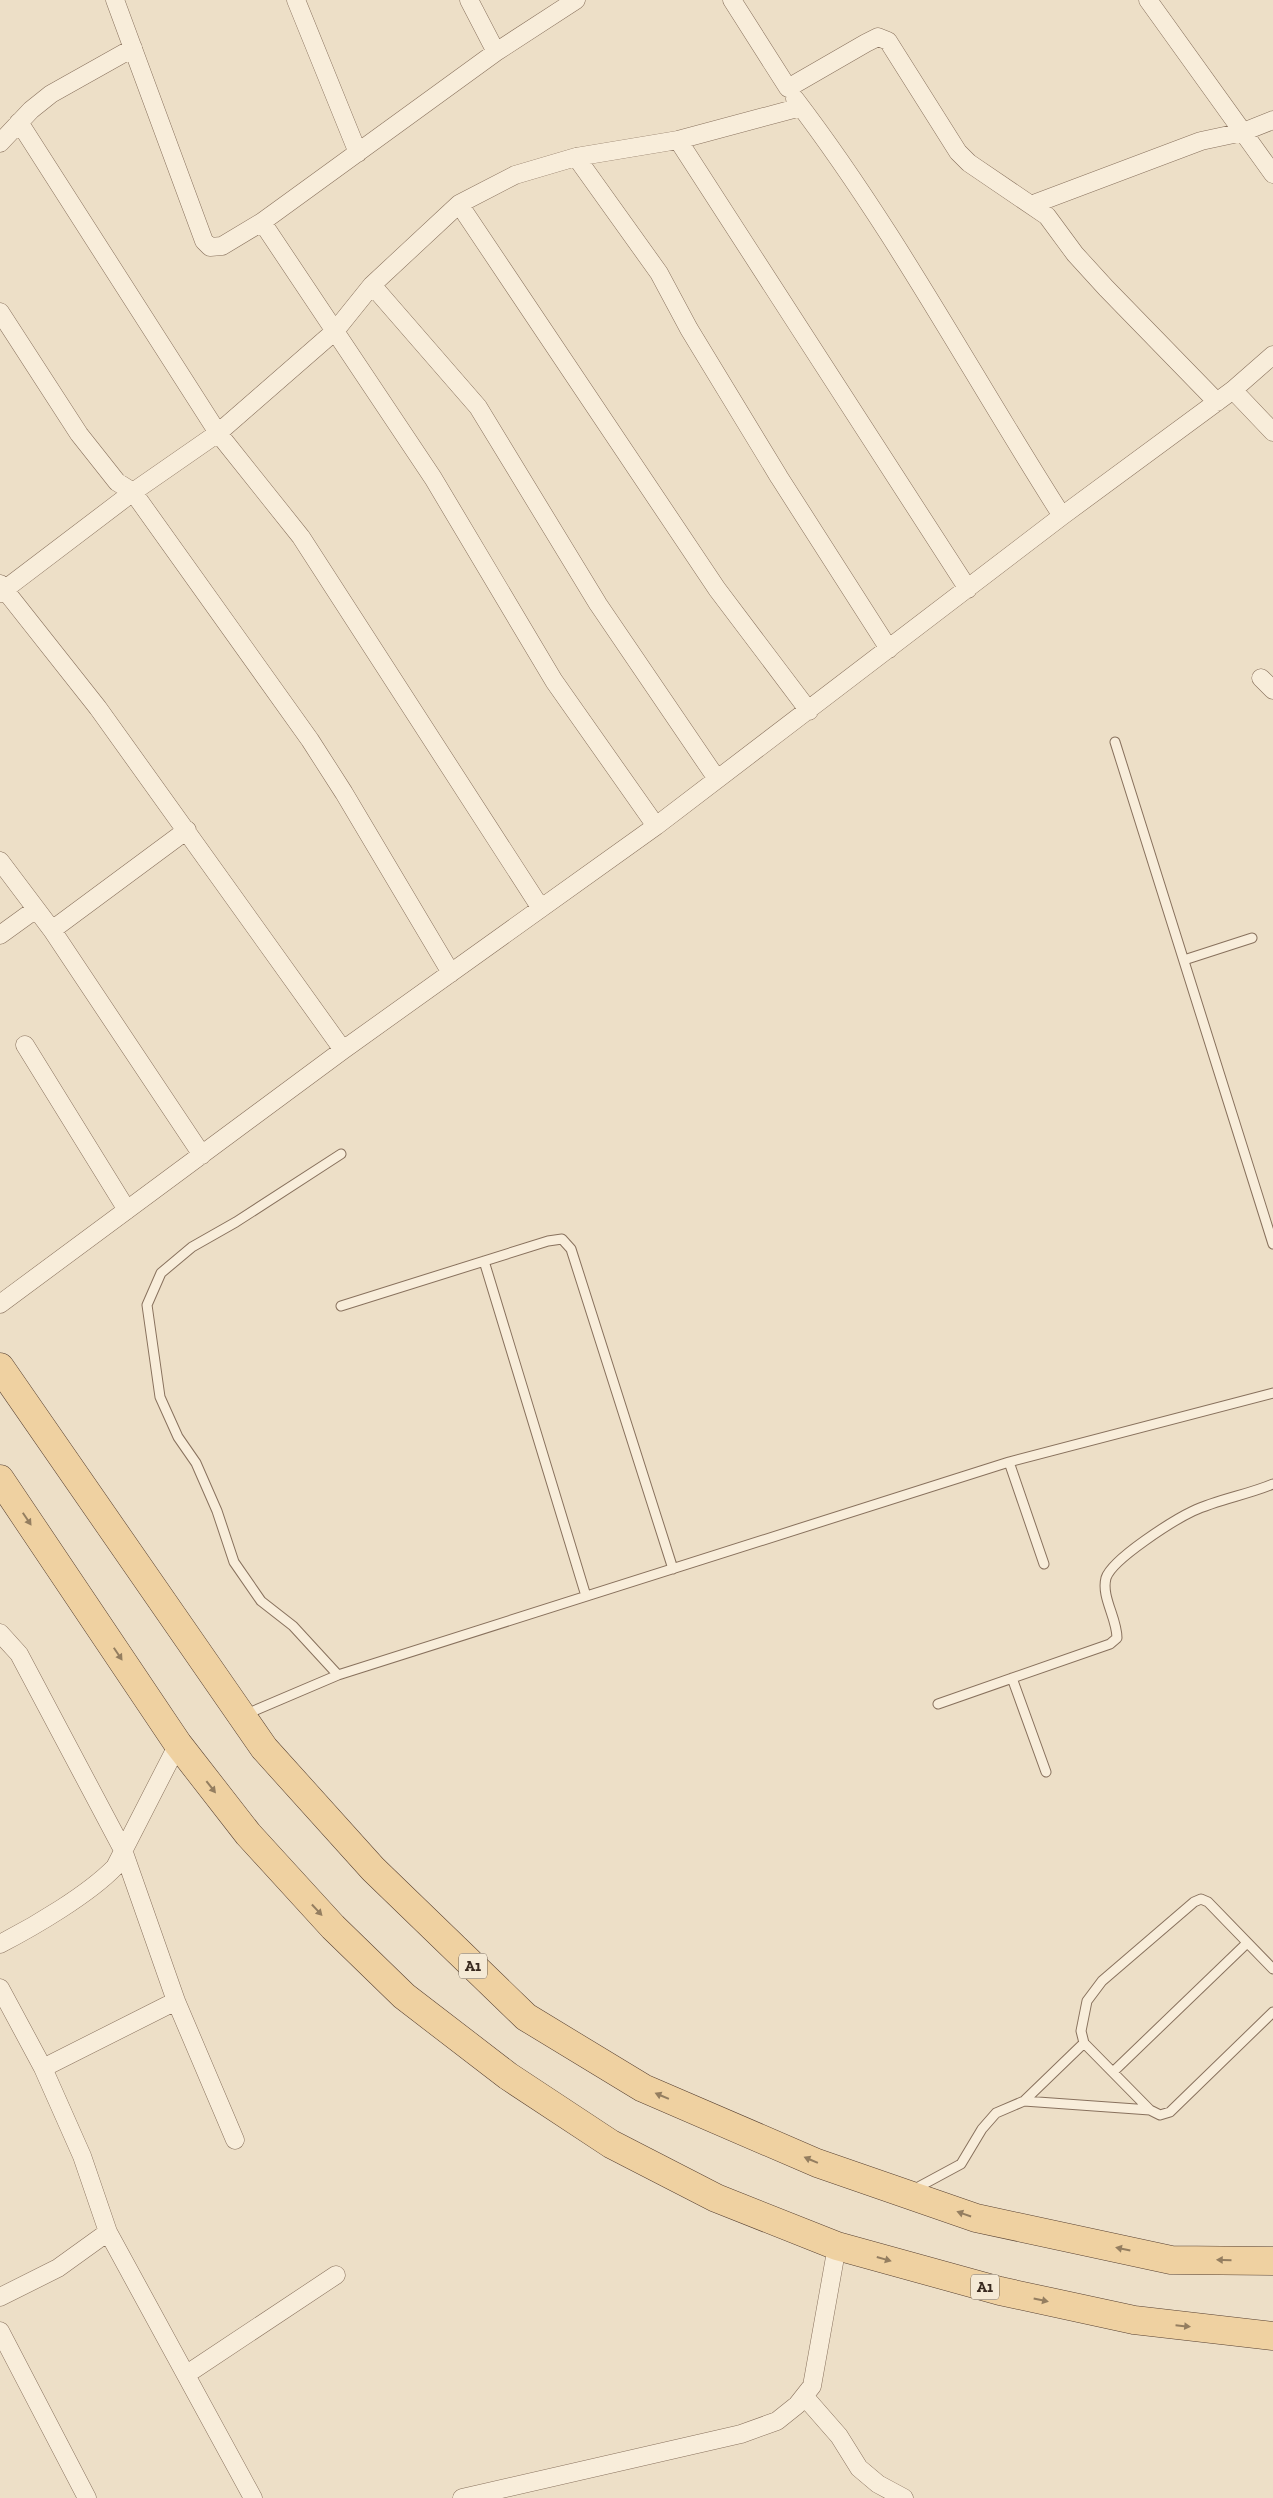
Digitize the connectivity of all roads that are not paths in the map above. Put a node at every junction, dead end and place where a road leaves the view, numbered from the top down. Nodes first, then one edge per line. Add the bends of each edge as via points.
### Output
1 (115, 0) edge
2 (296, 0) edge
3 (470, 0) edge
4 (576, 0) edge
5 (732, 0) edge
6 (1148, 0) edge
7 (133, 48) junction
8 (496, 52) junction
9 (788, 88) junction
10 (801, 107) junction
11 (1273, 120) edge
12 (19, 122) junction
13 (1243, 132) junction
14 (678, 140) junction
15 (0, 144) edge
16 (358, 153) junction
17 (576, 157) junction
18 (1273, 174) edge
19 (459, 204) junction
20 (1031, 205) junction
21 (262, 222) junction
22 (372, 284) junction
23 (0, 312) edge
24 (335, 331) junction
25 (1273, 355) edge
26 (1234, 390) junction
27 (1217, 402) junction
28 (1273, 432) edge
29 (218, 433) junction
30 (133, 492) junction
31 (1062, 516) junction
32 (1, 588) edge
33 (968, 589) junction
34 (889, 649) junction
35 (1261, 678) dead end
36 (1273, 690) edge
37 (809, 711) junction
38 (1115, 742) dead end
39 (717, 779) junction
40 (656, 826) junction
41 (188, 830) junction
42 (0, 861) edge
43 (540, 907) junction
44 (36, 910) junction
45 (52, 930) junction
46 (0, 935) edge
47 (1252, 938) dead end
48 (1184, 960) junction
49 (450, 973) junction
50 (25, 1045) dead end
51 (343, 1050) junction
52 (341, 1154) dead end
53 (202, 1155) junction
54 (127, 1210) junction
55 (1273, 1244) edge
56 (484, 1261) junction
57 (0, 1304) edge
58 (341, 1306) dead end
59 (0, 1367) edge
60 (1273, 1393) edge
61 (1009, 1462) junction
62 (0, 1479) edge
63 (1273, 1484) edge
64 (1044, 1564) dead end
65 (673, 1569) junction
66 (586, 1596) junction
67 (0, 1633) edge
68 (338, 1675) junction
69 (1012, 1678) junction
70 (938, 1704) dead end
71 (242, 1716) junction
72 (178, 1744) junction
73 (1046, 1772) dead end
74 (123, 1850) junction
75 (1247, 1943) junction
76 (0, 1944) edge
77 (1273, 1969) edge
78 (0, 1988) edge
79 (176, 2001) junction
80 (1273, 2012) edge
81 (1084, 2042) junction
82 (43, 2068) junction
83 (1113, 2072) junction
84 (1024, 2101) junction
85 (1150, 2110) junction
86 (235, 2140) dead end
87 (908, 2194) junction
88 (108, 2232) junction
89 (837, 2246) junction
90 (1273, 2261) edge
91 (336, 2275) dead end
92 (0, 2297) edge
93 (0, 2332) edge
94 (1273, 2336) edge
95 (187, 2374) junction
96 (804, 2396) junction
97 (87, 2498) edge
98 (253, 2498) edge
99 (462, 2498) edge
100 (904, 2498) edge

1 - 7 street
2 - 16 street
3 - 8 street
4 - 8 street
5 - 9 street
6 - 13 street
7 - 12 street via 51,94
7 - 21 street via 204,241 210,247 222,246
8 - 16 street
9 - 10 street
9 - 20 street via 878,37 888,41 958,152 982,174
10 - 14 street
10 - 31 street via 860,191
11 - 13 street
12 - 15 street
12 - 29 street
13 - 18 street
13 - 20 street via 1201,141
14 - 17 street
14 - 33 street
16 - 21 street
17 - 19 street via 515,175
17 - 34 street via 659,272 689,329 779,477
19 - 22 street
19 - 37 street via 717,589
20 - 27 street via 1047,216 1074,254
21 - 24 street
22 - 24 street
22 - 39 street via 478,407 598,604
23 - 30 street via 79,434 117,482
24 - 29 street
24 - 40 street via 433,478 554,681
25 - 26 street
26 - 27 street
26 - 28 street
27 - 31 street
29 - 30 street
29 - 43 street via 301,537
30 - 32 street
30 - 49 street via 310,740
31 - 33 street
32 - 41 street via 98,708
33 - 34 street
34 - 37 street
35 - 36 street
37 - 39 street
38 - 48 lane
39 - 40 street
40 - 43 street
41 - 45 street
41 - 51 street
42 - 44 street
43 - 49 street
44 - 45 street
44 - 46 street
45 - 53 street
47 - 48 lane
48 - 55 lane
49 - 51 street
50 - 54 street
51 - 53 street
52 - 68 lane via 192,1247 161,1273 148,1305 152,1355 160,1397 178,1437 196,1463 234,1562 261,1601 292,1626
53 - 54 street
54 - 57 street
56 - 58 lane
56 - 65 lane via 548,1241 562,1240 571,1249
56 - 66 lane
59 - 71 main road, A1
60 - 61 lane
61 - 64 lane
61 - 65 lane
62 -> 72 main road, A1
63 - 69 lane via 1193,1511 1134,1548 1106,1576 1104,1589 1117,1638 1110,1644
65 - 66 lane
66 - 68 lane
67 - 74 street via 19,1654
68 - 71 lane
69 - 70 lane
69 - 73 lane
87 -> 71 main road, A1 via 817,2163 643,2088 526,2017 373,1869 264,1748
72 - 74 street
72 -> 89 main road, A1 via 248,1834 333,1927 404,1996 508,2076 611,2144 716,2198
74 - 76 street via 115,1867 104,1878 24,1932
74 - 79 street
75 - 77 lane
75 - 81 lane via 1208,1902 1201,1899 1194,1902 1102,1982 1087,2001 1082,2030
75 - 83 lane
78 - 82 street
79 - 82 street
79 - 86 street
80 - 85 lane via 1170,2112 1160,2115
81 - 83 lane
81 - 84 lane
82 - 88 street via 82,2156
83 - 85 lane
84 - 85 lane
84 - 87 lane via 996,2113 961,2164
90 -> 87 main road, A1 via 1170,2260 976,2218
88 - 92 street via 58,2268
88 - 95 street
89 -> 94 main road, A1 via 1000,2291 1134,2320
89 - 96 street via 812,2386
91 - 95 street
93 - 97 street
95 - 98 street
96 - 99 street via 777,2421 741,2434
96 - 100 street via 839,2436 859,2468 878,2484

